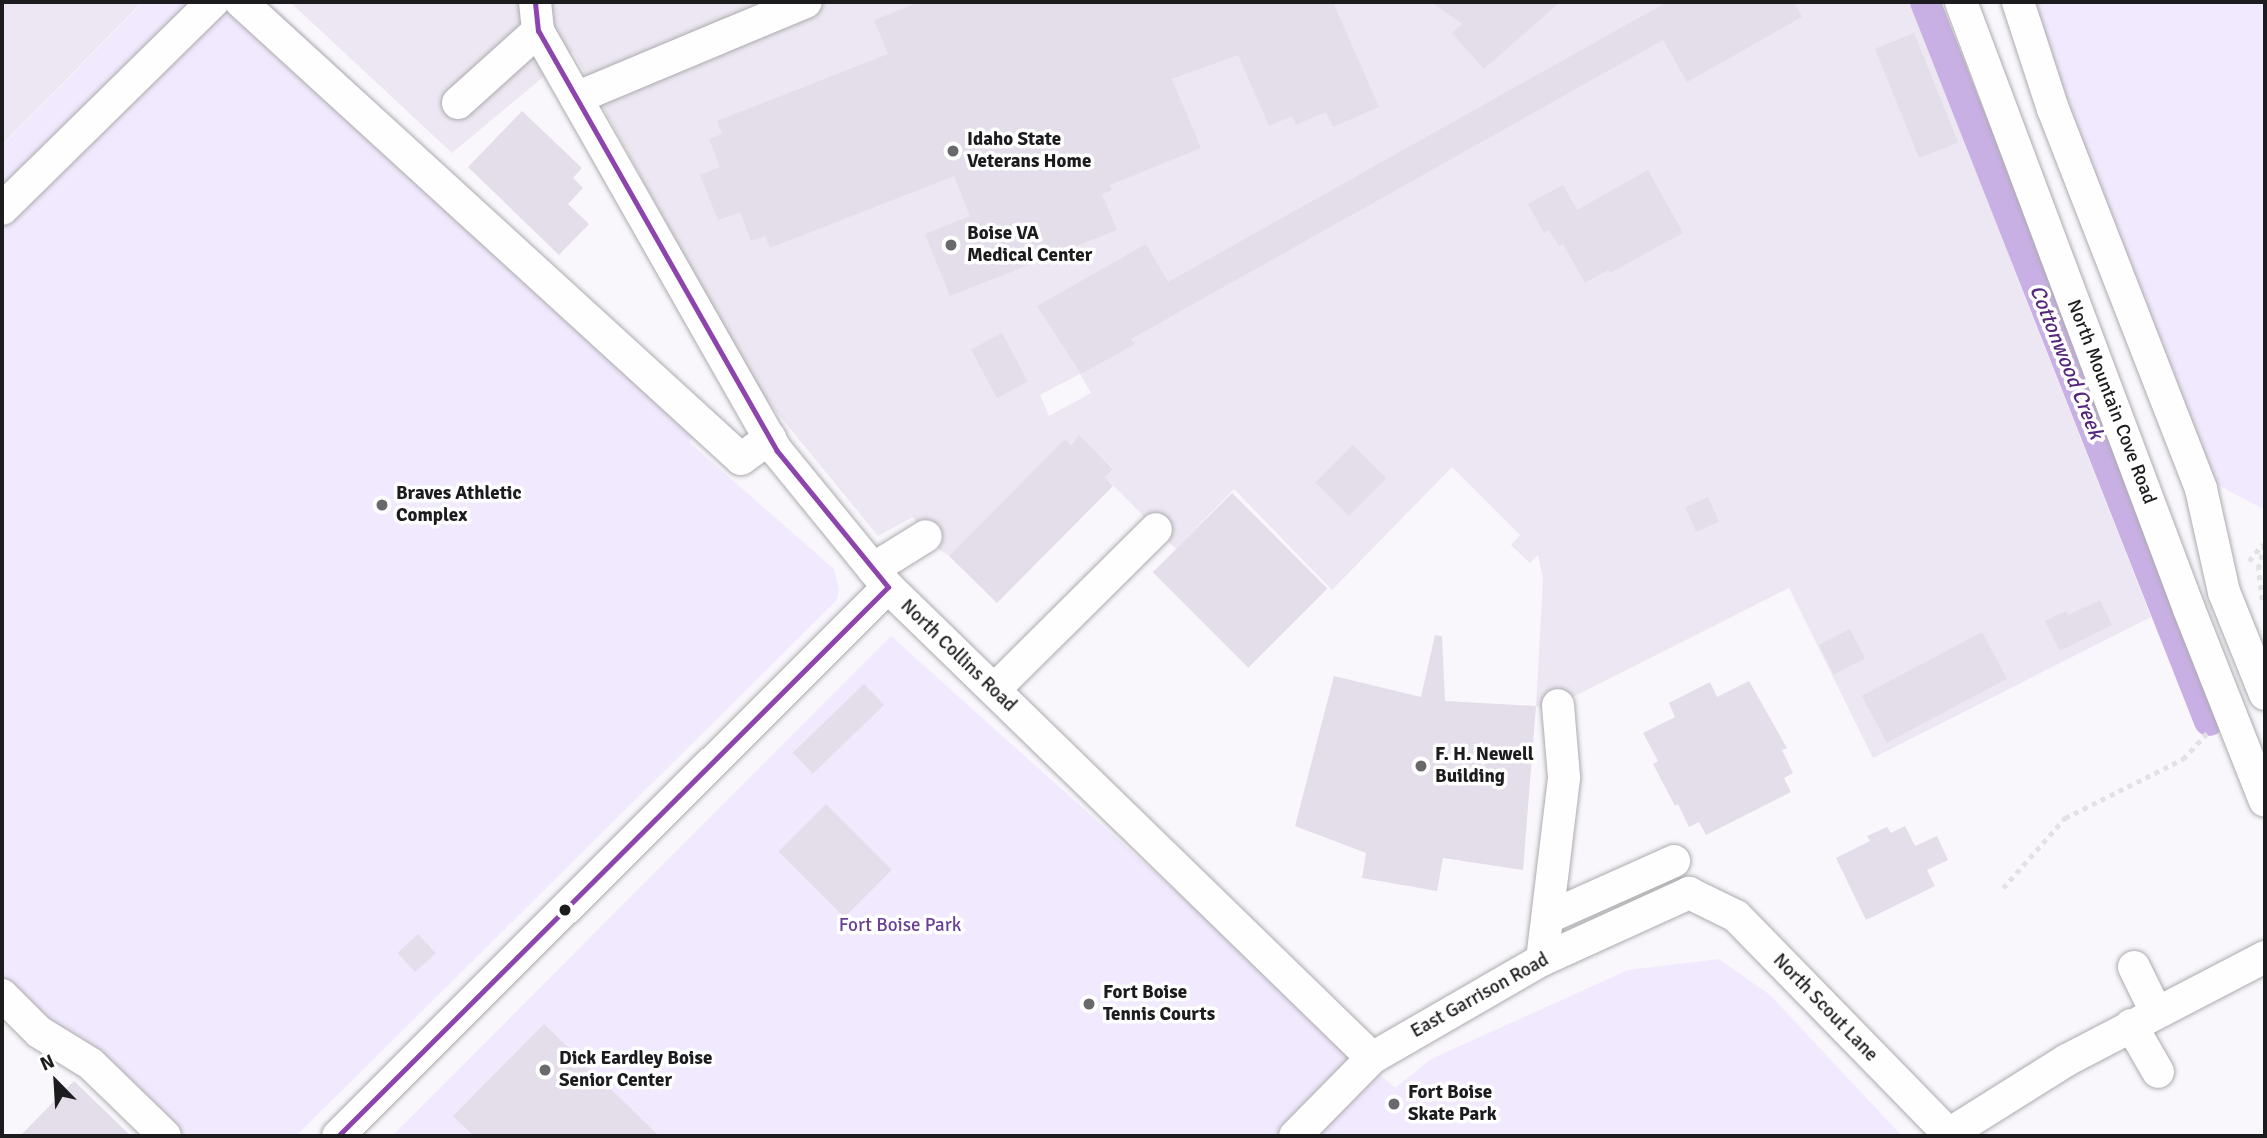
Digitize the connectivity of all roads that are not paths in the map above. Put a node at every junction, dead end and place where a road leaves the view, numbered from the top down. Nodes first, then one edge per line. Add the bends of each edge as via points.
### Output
1 (213, 2) edge
2 (241, 2) edge
3 (806, 2) edge
4 (1961, 2) edge
5 (2018, 2) edge
6 (536, 17) edge
7 (576, 98) junction
8 (458, 103) dead end
9 (2, 209) edge
10 (770, 438) junction
11 (1156, 529) dead end
12 (926, 536) dead end
13 (880, 578) junction
14 (2224, 592) junction
15 (2189, 609) junction
16 (994, 690) junction
17 (2265, 694) edge
18 (1558, 705) dead end
19 (2265, 801) edge
20 (1674, 861) dead end
21 (1689, 893) joint
22 (1549, 917) junction
23 (2265, 957) edge
24 (1542, 960) junction
25 (2134, 968) dead end
26 (2, 995) edge
27 (2144, 1019) junction
28 (1372, 1058) junction
29 (2158, 1072) dead end
30 (1950, 1135) edge
31 (165, 1136) edge
32 (338, 1136) edge
33 (1296, 1136) edge

1 - 9 street
2 - 10 street via 741,459
3 - 7 street
4 - 15 street, North Mountain Cove Road
5 - 14 street via 2053,110 2201,489
6 - 7 street, North Collins Road
6 - 8 street
7 - 10 street, North Collins Road
10 - 13 street, North Collins Road
11 - 16 street
12 - 13 street
13 - 16 street, North Collins Road
13 - 32 street
14 - 15 street
14 - 17 street
15 - 19 street, North Mountain Cove Road
16 - 28 street, North Collins Road
18 - 22 street via 1564,777
20 - 22 street
21 - 24 street, East Garrison Road
21 - 30 street, North Scout Lane via 1736,916
22 - 24 street
23 - 27 street
24 - 28 street, East Garrison Road
25 - 27 street
26 - 31 street via 39,1032 91,1064
27 - 29 street
27 - 30 street via 2067,1060
28 - 33 street, East Garrison Road

